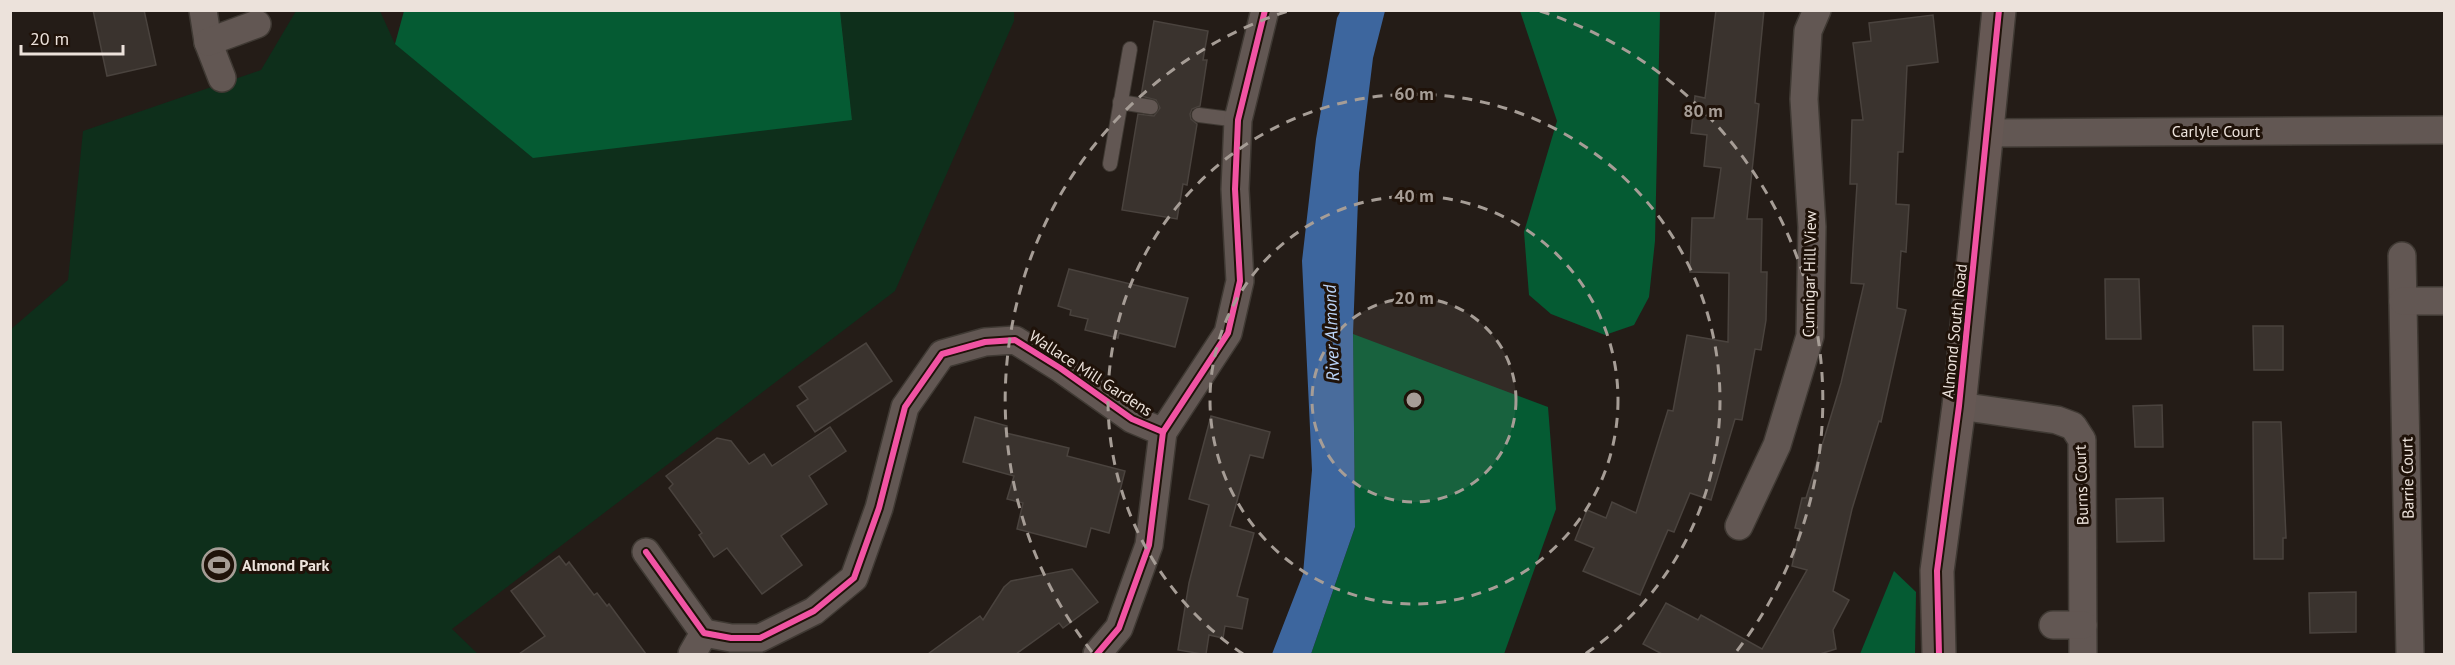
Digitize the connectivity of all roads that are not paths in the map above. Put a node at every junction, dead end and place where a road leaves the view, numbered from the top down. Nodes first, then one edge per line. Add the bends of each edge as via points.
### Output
1 (203, 10) edge
2 (1265, 10) edge
3 (1817, 10) edge
4 (1999, 10) edge
5 (256, 24) dead end
6 (208, 42) junction
7 (1130, 49) dead end
8 (222, 78) dead end
9 (1120, 102) junction
10 (1151, 107) dead end
11 (1199, 115) dead end
12 (1238, 120) junction
13 (2445, 130) edge
14 (1988, 133) junction
15 (1110, 164) dead end
16 (2402, 256) dead end
17 (2403, 301) junction
18 (2445, 301) edge
19 (1959, 405) junction
20 (1163, 432) junction
21 (1739, 526) dead end
22 (646, 552) dead end
23 (2053, 625) dead end
24 (2083, 626) junction
25 (698, 644) edge
26 (1097, 654) edge
27 (1940, 654) edge
28 (2083, 654) edge
29 (2410, 654) edge

1 - 6 street
2 - 12 street, Wallace Mill Gardens
3 - 21 street, Cunnigar Hill View via 1808,31 1804,99 1812,227 1810,336 1777,445
4 - 14 street, Almond South Road
5 - 6 street
6 - 8 street
7 - 9 lane
9 - 10 lane
9 - 15 lane
11 - 12 lane
12 - 20 street, Wallace Mill Gardens via 1235,189 1240,281 1228,333
13 - 14 street, Carlyle Court
14 - 19 street, Almond South Road
16 - 17 street, Barrie Court
17 - 18 street
17 - 29 street, Barrie Court
19 - 24 street, Burns Court via 2057,420 2073,426 2082,440
19 - 27 street, Almond South Road via 1937,571
20 - 25 street, Wallace Mill Gardens via 1132,419 1015,340 986,342 942,354 904,407 879,508 854,578 814,611 760,638
20 - 26 street, Wallace Mill Gardens via 1149,544 1119,628
22 - 25 street, Wallace Mill Gardens
23 - 24 street
24 - 28 street, Burns Court

